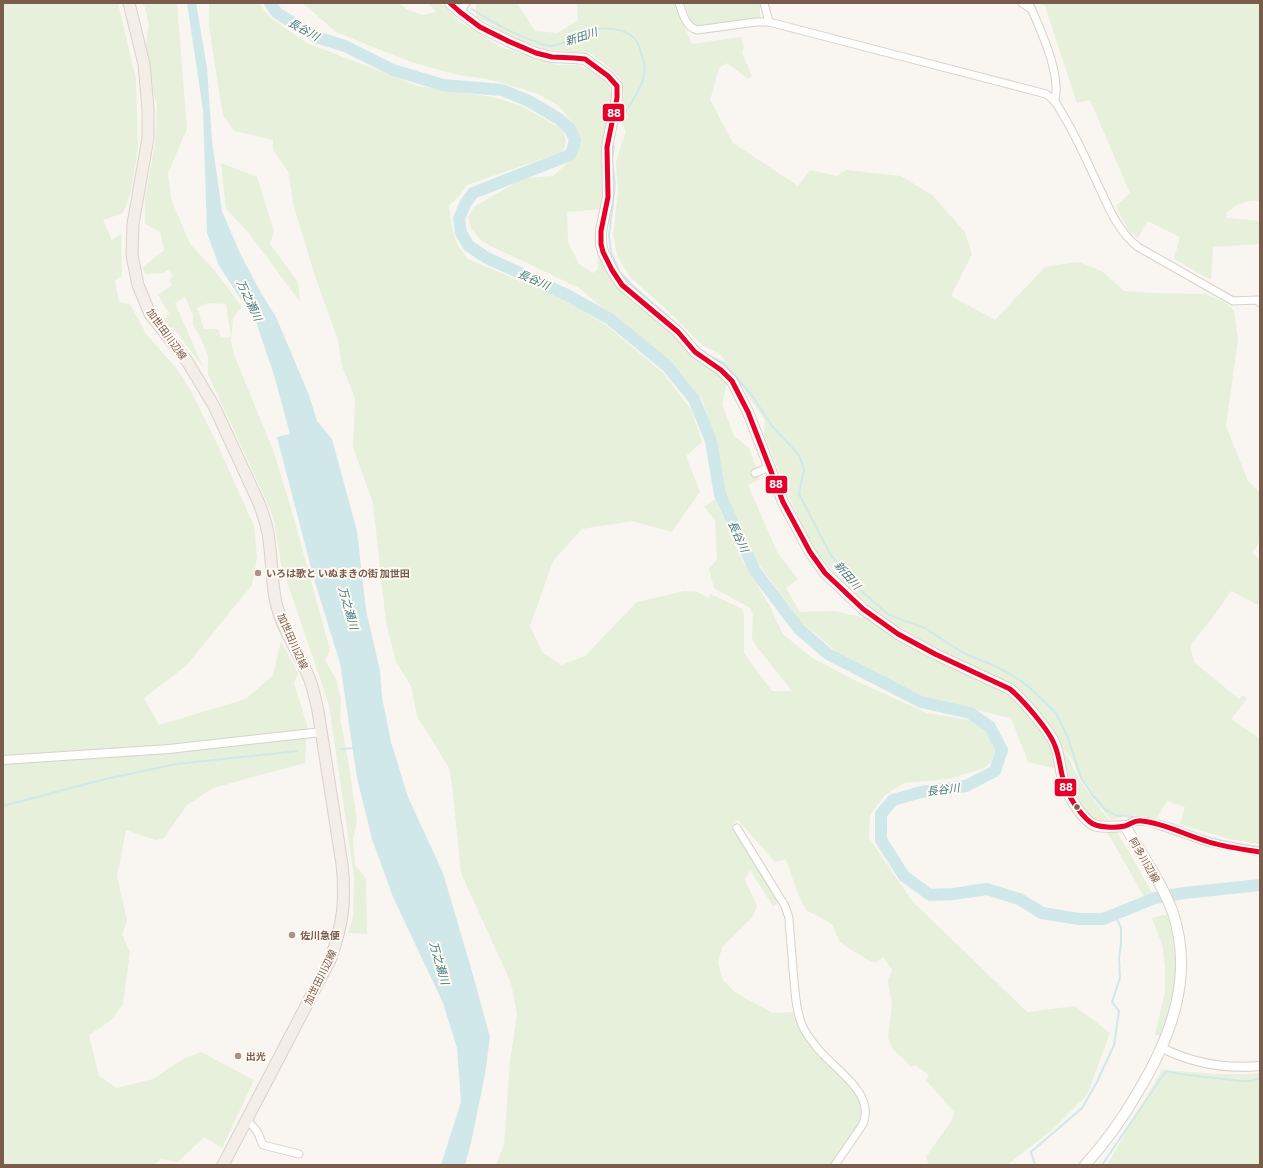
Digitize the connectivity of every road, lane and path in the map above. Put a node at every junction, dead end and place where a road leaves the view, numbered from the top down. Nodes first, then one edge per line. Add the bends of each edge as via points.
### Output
1 (129, 3) edge
2 (466, 3) edge
3 (679, 3) edge
4 (764, 3) edge
5 (1022, 3) edge
6 (1030, 6) edge
7 (456, 8) edge
8 (769, 22) junction
9 (1055, 101) junction
10 (1260, 303) edge
11 (770, 467) junction
12 (754, 473) dead end
13 (322, 732) junction
14 (3, 760) edge
15 (1125, 826) junction
16 (737, 828) dead end
17 (1260, 852) edge
18 (1162, 1048) junction
19 (1260, 1066) edge
20 (247, 1120) junction
21 (299, 1154) dead end
22 (223, 1165) edge
23 (835, 1165) edge
24 (1085, 1165) edge

1 - 13 main road, 加世田川辺線 via 144,64 148,109 148,138 133,224 132,255 138,285 150,314 190,367 214,406 258,501 268,533 276,603 314,691
2 - 7 street
3 - 8 street via 687,23 697,30
4 - 8 street
5 - 6 street
6 - 9 street via 1055,76
7 - 11 main road, 阿多川辺線 via 480,27 536,53 552,57 585,59 617,86 607,148 608,197 601,231 603,252 622,285 678,332 695,352 732,381 748,412
8 - 9 street via 1046,94
9 - 10 street via 1074,133 1112,215 1130,240 1233,301 1257,300
11 - 12 street
11 - 15 main road, 阿多川辺線 via 783,502 810,552 833,582 862,609 898,634 1010,689 1051,737 1058,753 1067,791 1085,818 1095,826
13 - 14 street via 169,749
13 - 20 main road, 加世田川辺線 via 342,864 344,906 341,925 330,960
15 - 17 street via 1134,821 1150,822 1207,842
15 - 18 main road, 阿多川辺線 via 1162,890 1173,913 1178,935 1180,979 1173,1019
16 - 23 street via 785,906 789,918 796,1004 802,1025 816,1048 855,1086 866,1108 863,1124
18 - 19 street via 1214,1065
18 - 24 main road, 阿多川辺線 via 1122,1118
20 - 21 street via 257,1131 263,1145
20 - 22 main road, 加世田川辺線

